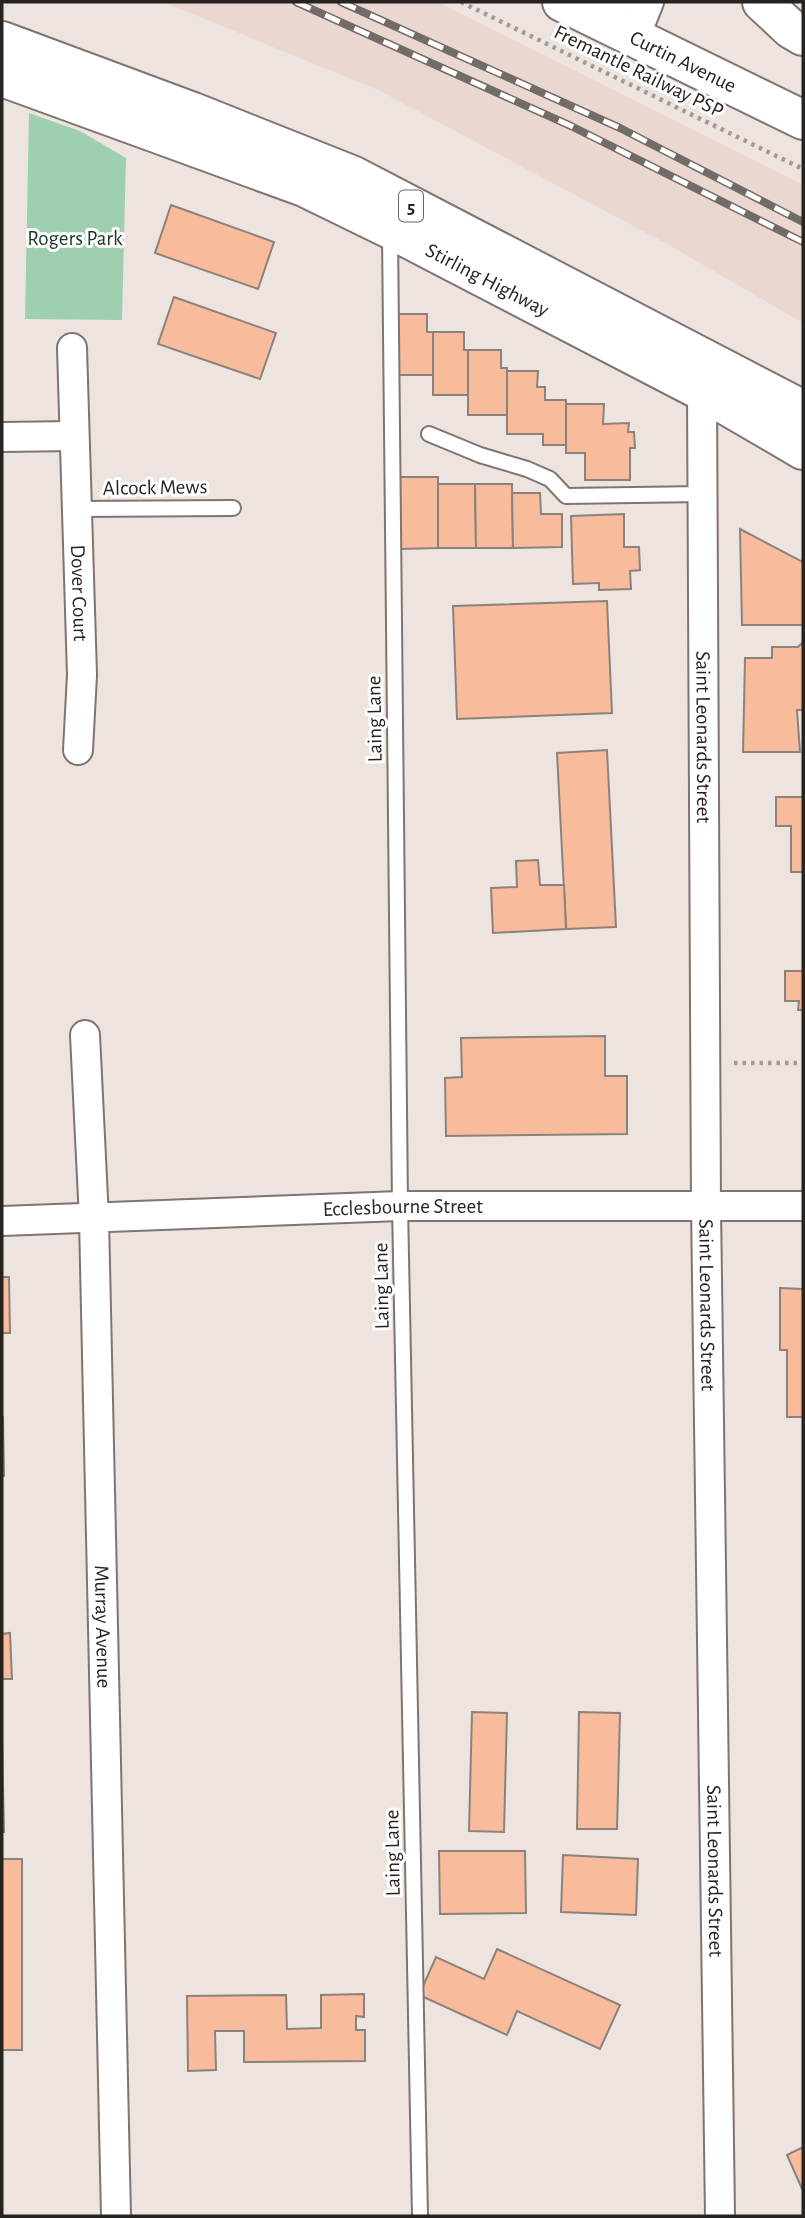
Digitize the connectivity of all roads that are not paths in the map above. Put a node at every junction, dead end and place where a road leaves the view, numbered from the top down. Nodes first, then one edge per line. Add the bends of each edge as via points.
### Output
1 (562, 2) edge
2 (649, 2) edge
3 (762, 2) edge
4 (621, 21) edge
5 (803, 36) edge
6 (2, 41) edge
7 (2, 77) edge
8 (803, 120) edge
9 (390, 229) junction
10 (72, 348) dead end
11 (702, 391) junction
12 (803, 410) edge
13 (429, 434) dead end
14 (74, 436) junction
15 (2, 437) edge
16 (803, 450) edge
17 (702, 494) junction
18 (233, 508) dead end
19 (77, 509) junction
20 (78, 750) dead end
21 (85, 1035) dead end
22 (400, 1206) junction
23 (803, 1206) edge
24 (706, 1207) junction
25 (94, 1219) junction
26 (2, 1221) edge
27 (116, 2216) edge
28 (420, 2216) edge
29 (720, 2216) edge

1 - 4 main road, Curtin Avenue
2 - 4 street
3 - 5 main road
4 - 8 main road, Curtin Avenue
6 - 12 main road, Stirling Highway / 5 via 354,176
7 - 9 main road, Stirling Highway / 5 via 304,187
9 - 11 main road, Stirling Highway / 5
9 - 22 lane, Laing Lane
10 - 14 street, Dover Court
11 - 16 main road, Stirling Highway / 5
11 - 17 street, Saint Leonards Street
13 - 17 lane via 550,479 566,496
14 - 15 street
14 - 19 street, Dover Court
17 - 24 street, Saint Leonards Street
18 - 19 lane, Alcock Mews
19 - 20 street, Dover Court via 82,675
21 - 25 street, Murray Avenue
22 - 24 street, Ecclesbourne Street
22 - 25 street, Ecclesbourne Street
22 - 28 lane, Laing Lane
23 - 24 street, Ecclesbourne Street
24 - 29 street, Saint Leonards Street
25 - 26 street, Ecclesbourne Street
25 - 27 street, Murray Avenue

